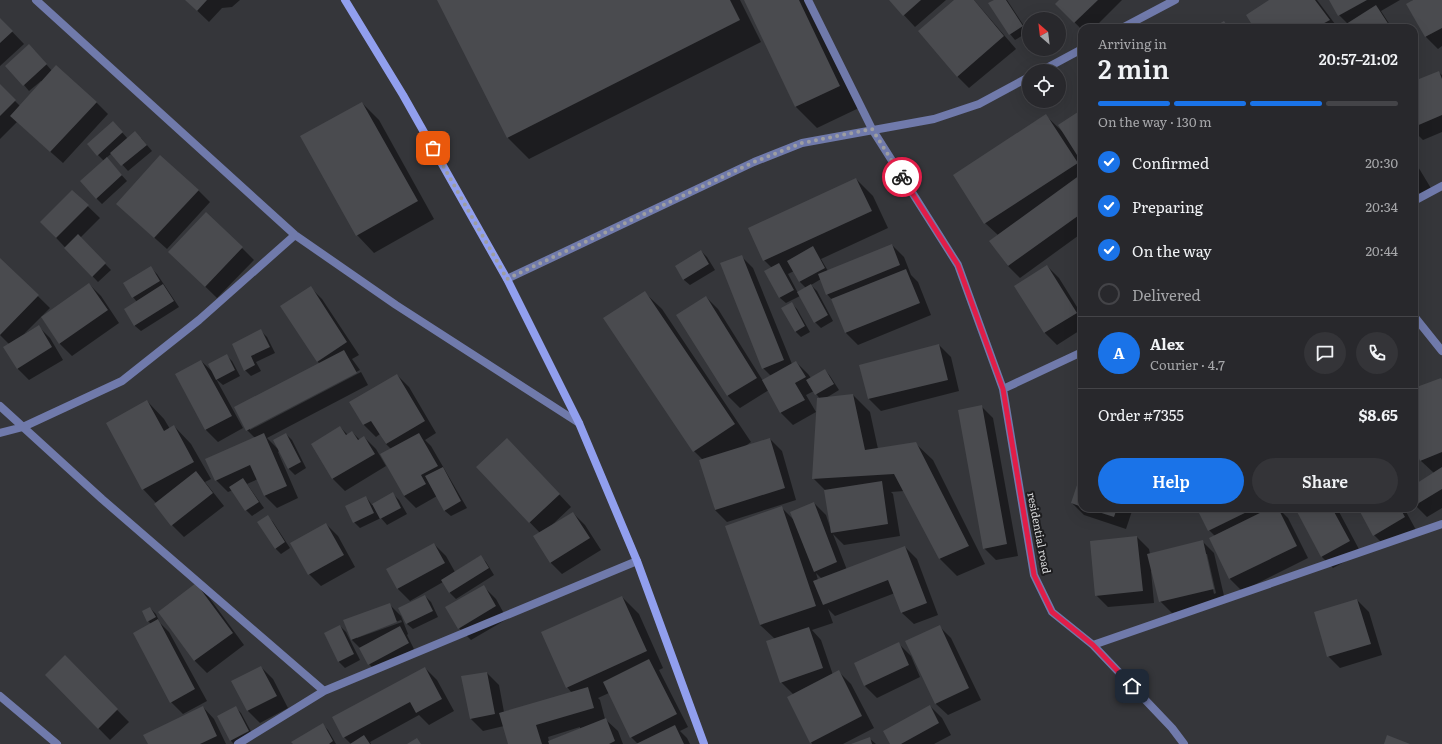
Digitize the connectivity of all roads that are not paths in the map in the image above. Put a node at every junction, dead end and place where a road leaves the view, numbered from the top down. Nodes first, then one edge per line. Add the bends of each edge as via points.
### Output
1 (36, 0) edge
2 (345, 0) edge
3 (808, 0) edge
4 (1175, 0) edge
5 (1130, 24) edge
6 (1078, 51) edge
7 (1054, 64) edge
8 (1022, 81) edge
9 (872, 129) junction
10 (1442, 186) edge
11 (1418, 199) edge
12 (295, 235) junction
13 (507, 279) junction
14 (1418, 321) edge
15 (1442, 351) edge
16 (1078, 354) edge
17 (1003, 389) junction
18 (0, 406) edge
19 (579, 423) junction
20 (23, 427) junction
21 (0, 433) edge
22 (1442, 524) edge
23 (637, 561) junction
24 (1093, 645) junction
25 (324, 691) junction
26 (0, 696) edge
27 (57, 744) edge
28 (238, 744) edge
29 (704, 744) edge
30 (1184, 744) edge

1 - 12 street
2 - 13 main road via 403,95
3 - 9 street, residential road
4 - 5 street
6 - 7 street
8 - 9 street via 979,104 934,119
9 - 13 street via 802,143 754,162
9 - 17 street, residential road via 958,265
10 - 11 street
12 - 19 street via 396,305
12 - 20 street via 199,320 122,381
13 - 19 main road
14 - 15 street
16 - 17 street
17 - 24 street, residential road via 1034,575 1052,612
18 - 20 street
19 - 23 main road
20 - 21 street
20 - 25 street
22 - 24 street
23 - 25 street
23 - 29 main road
24 - 30 street, residential road
25 - 28 street
26 - 27 street

